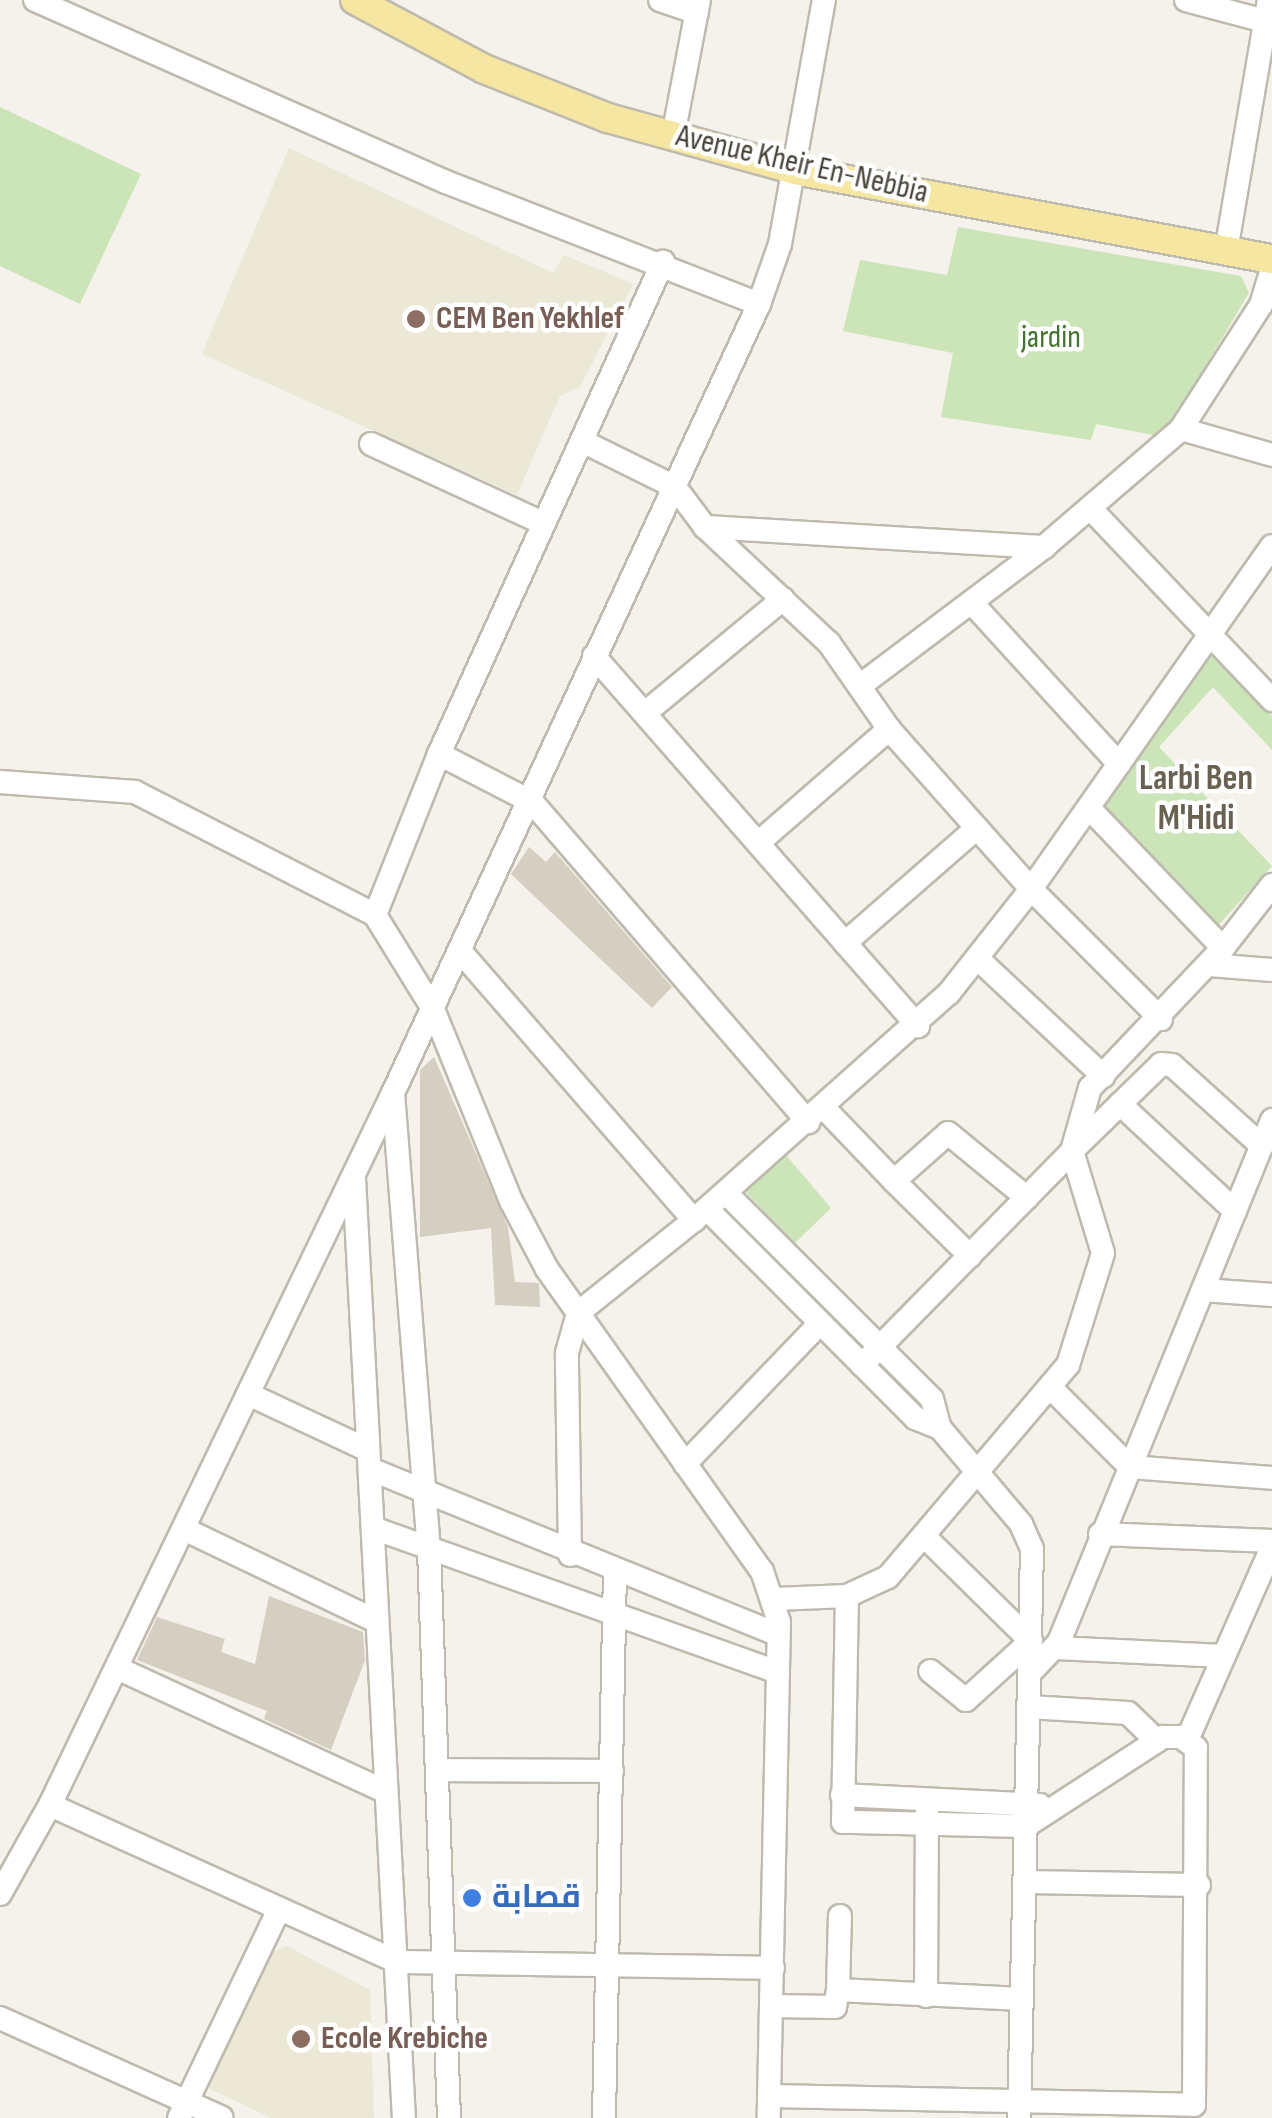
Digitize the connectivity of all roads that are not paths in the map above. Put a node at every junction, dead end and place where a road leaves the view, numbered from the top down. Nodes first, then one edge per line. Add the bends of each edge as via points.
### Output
1 (35, 0) edge
2 (660, 0) edge
3 (824, 0) edge
4 (1186, 0) edge
5 (374, 4) edge
6 (698, 6) edge
7 (1267, 11) edge
8 (674, 136) junction
9 (794, 170) junction
10 (1226, 252) junction
11 (1272, 259) edge
12 (663, 262) junction
13 (1272, 269) edge
14 (759, 304) junction
15 (1181, 429) junction
16 (582, 441) junction
17 (371, 444) dead end
18 (1272, 455) edge
19 (675, 487) junction
20 (1090, 508) junction
21 (542, 523) junction
22 (704, 527) junction
23 (1272, 546) edge
24 (1044, 547) junction
25 (782, 599) junction
26 (972, 603) junction
27 (1210, 630) junction
28 (594, 656) junction
29 (860, 685) junction
30 (1272, 700) edge
31 (645, 714) junction
32 (889, 729) junction
33 (440, 754) junction
34 (1119, 764) junction
35 (0, 782) edge
36 (532, 802) junction
37 (1090, 808) junction
38 (977, 828) junction
39 (758, 842) junction
40 (1272, 885) edge
41 (1031, 889) junction
42 (375, 916) junction
43 (845, 942) junction
44 (460, 951) junction
45 (1217, 957) junction
46 (977, 958) junction
47 (1272, 970) edge
48 (432, 1009) junction
49 (1162, 1019) junction
50 (918, 1026) junction
51 (1103, 1076) junction
52 (393, 1093) junction
53 (1120, 1104) junction
54 (816, 1115) junction
55 (1272, 1120) edge
56 (1262, 1146) junction
57 (1072, 1151) junction
58 (353, 1174) junction
59 (894, 1181) junction
60 (726, 1193) junction
61 (1027, 1198) junction
62 (1236, 1211) junction
63 (700, 1215) junction
64 (970, 1256) junction
65 (798, 1265) junction
66 (779, 1282) junction
67 (1203, 1290) junction
68 (1272, 1294) edge
69 (578, 1313) junction
70 (820, 1323) junction
71 (880, 1348) junction
72 (862, 1365) junction
73 (1051, 1388) junction
74 (248, 1394) junction
75 (940, 1428) junction
76 (369, 1459) junction
77 (686, 1464) junction
78 (1130, 1468) junction
79 (973, 1470) junction
80 (1272, 1478) edge
81 (426, 1494) junction
82 (373, 1528) junction
83 (184, 1529) junction
84 (1100, 1534) junction
85 (924, 1536) junction
86 (1272, 1544) edge
87 (429, 1548) junction
88 (570, 1555) junction
89 (616, 1572) junction
90 (846, 1596) junction
91 (775, 1599) junction
92 (615, 1618) junction
93 (376, 1621) junction
94 (779, 1635) junction
95 (1030, 1642) junction
96 (1056, 1648) junction
97 (1224, 1656) junction
98 (117, 1668) junction
99 (930, 1670) dead end
100 (778, 1672) junction
101 (1030, 1674) junction
102 (1029, 1707) junction
103 (1186, 1740) junction
104 (1157, 1741) junction
105 (437, 1770) junction
106 (612, 1771) junction
107 (386, 1792) junction
108 (842, 1796) junction
109 (927, 1798) junction
110 (1026, 1801) junction
111 (50, 1805) junction
112 (1058, 1810) junction
113 (928, 1824) junction
114 (1026, 1826) junction
115 (1024, 1882) junction
116 (1199, 1885) junction
117 (0, 1894) edge
118 (278, 1911) junction
119 (840, 1916) dead end
120 (398, 1962) junction
121 (447, 1964) junction
122 (608, 1966) junction
123 (772, 1968) junction
124 (838, 1990) junction
125 (926, 1996) junction
126 (1022, 1999) junction
127 (772, 2006) junction
128 (0, 2018) edge
129 (769, 2107) edge
130 (183, 2110) edge
131 (1019, 2110) edge
132 (1194, 2112) edge
133 (222, 2118) edge
134 (404, 2118) edge
135 (450, 2118) edge
136 (604, 2118) edge

1 - 12 street via 446,182
2 - 6 street
3 - 9 street
4 - 7 street
5 - 8 main road, Avenue Kheir En-Nebbia via 484,69
6 - 8 street
7 - 10 street
8 - 9 main road, Avenue Kheir En-Nebbia
9 - 10 main road, Avenue Kheir En-Nebbia
9 - 14 street
10 - 11 main road, Avenue Kheir En-Nebbia
12 - 14 street
12 - 16 street
13 - 15 street via 1261,305
14 - 19 street
15 - 18 street
15 - 20 street
16 - 19 street
16 - 21 street
17 - 21 street
19 - 22 street
19 - 28 street
20 - 24 street
20 - 27 street
21 - 33 street
22 - 24 street
22 - 25 street
23 - 27 street
24 - 26 street
25 - 29 street
25 - 31 street
26 - 29 street
26 - 34 street
27 - 30 street
27 - 34 street
28 - 31 street
28 - 36 street
29 - 32 street
31 - 39 street
32 - 38 street
32 - 39 street
33 - 36 street
33 - 42 street
34 - 37 street
35 - 42 street via 135,792
36 - 44 street
36 - 54 street
37 - 41 street
37 - 45 street
38 - 41 street
38 - 43 street
39 - 43 street
40 - 45 street
41 - 46 street
41 - 49 street
42 - 48 street
43 - 50 street
44 - 48 street
44 - 63 street
45 - 47 street
45 - 49 street
46 - 50 street
46 - 51 street
48 - 52 street
48 - 69 street via 511,1200
49 - 51 street
50 - 54 street
51 - 57 street via 1080,1106
52 - 58 street
52 - 81 street
53 - 56 street via 1162,1064 1171,1064
53 - 57 street
53 - 62 street
54 - 59 street
54 - 60 street
55 - 56 street
56 - 62 street
57 - 61 street
57 - 73 street via 1104,1253 1073,1355
58 - 74 street
58 - 76 street
59 - 61 street via 948,1133
59 - 64 street
60 - 63 street
60 - 65 street
61 - 64 street
62 - 67 street
63 - 66 street
63 - 69 street
64 - 71 street
65 - 66 street
65 - 71 street
66 - 70 street
67 - 68 street
67 - 78 street
69 - 77 street
69 - 88 street via 566,1353
70 - 72 street
70 - 77 street
71 - 72 street
71 - 75 street via 932,1399
72 - 75 street via 914,1418
73 - 78 street
73 - 79 street
74 - 76 street
74 - 83 street
75 - 79 street
76 - 81 street
76 - 82 street
77 - 91 street
78 - 80 street
78 - 84 street
79 - 85 street
79 - 95 street via 1021,1524 1032,1549
81 - 87 street
81 - 88 street
82 - 87 street
82 - 93 street
83 - 93 street
83 - 98 street
84 - 86 street
84 - 96 street
85 - 90 street via 888,1578
85 - 95 street
86 - 97 street
87 - 92 street
87 - 105 street
88 - 89 street
89 - 92 street
89 - 94 street
90 - 91 street
90 - 108 street
91 - 94 street
92 - 100 street
92 - 106 street
93 - 107 street
94 - 100 street
95 - 99 street via 966,1700
95 - 101 street
96 - 97 street
96 - 101 street
97 - 103 street
98 - 107 street
98 - 111 street
100 - 123 street
101 - 102 street
102 - 104 street via 1128,1713
102 - 110 street
103 - 104 street
103 - 116 street via 1200,1768
104 - 112 street
105 - 106 street
105 - 121 street
106 - 122 street
107 - 120 street
108 - 109 street
108 - 113 street via 843,1822
109 - 110 street
109 - 113 street
110 - 112 street
110 - 114 street
111 - 117 street
111 - 118 street
112 - 114 street
113 - 114 street
113 - 125 street
114 - 115 street
115 - 116 street
115 - 126 street
116 - 132 street
118 - 120 street
118 - 130 street
119 - 124 street
120 - 121 street
120 - 134 street
121 - 122 street
121 - 135 street
122 - 123 street
122 - 136 street
123 - 127 street
124 - 125 street
124 - 127 street via 834,2007
125 - 126 street
126 - 131 street
127 - 129 street
128 - 130 street
129 - 131 street
130 - 133 street
131 - 132 street

